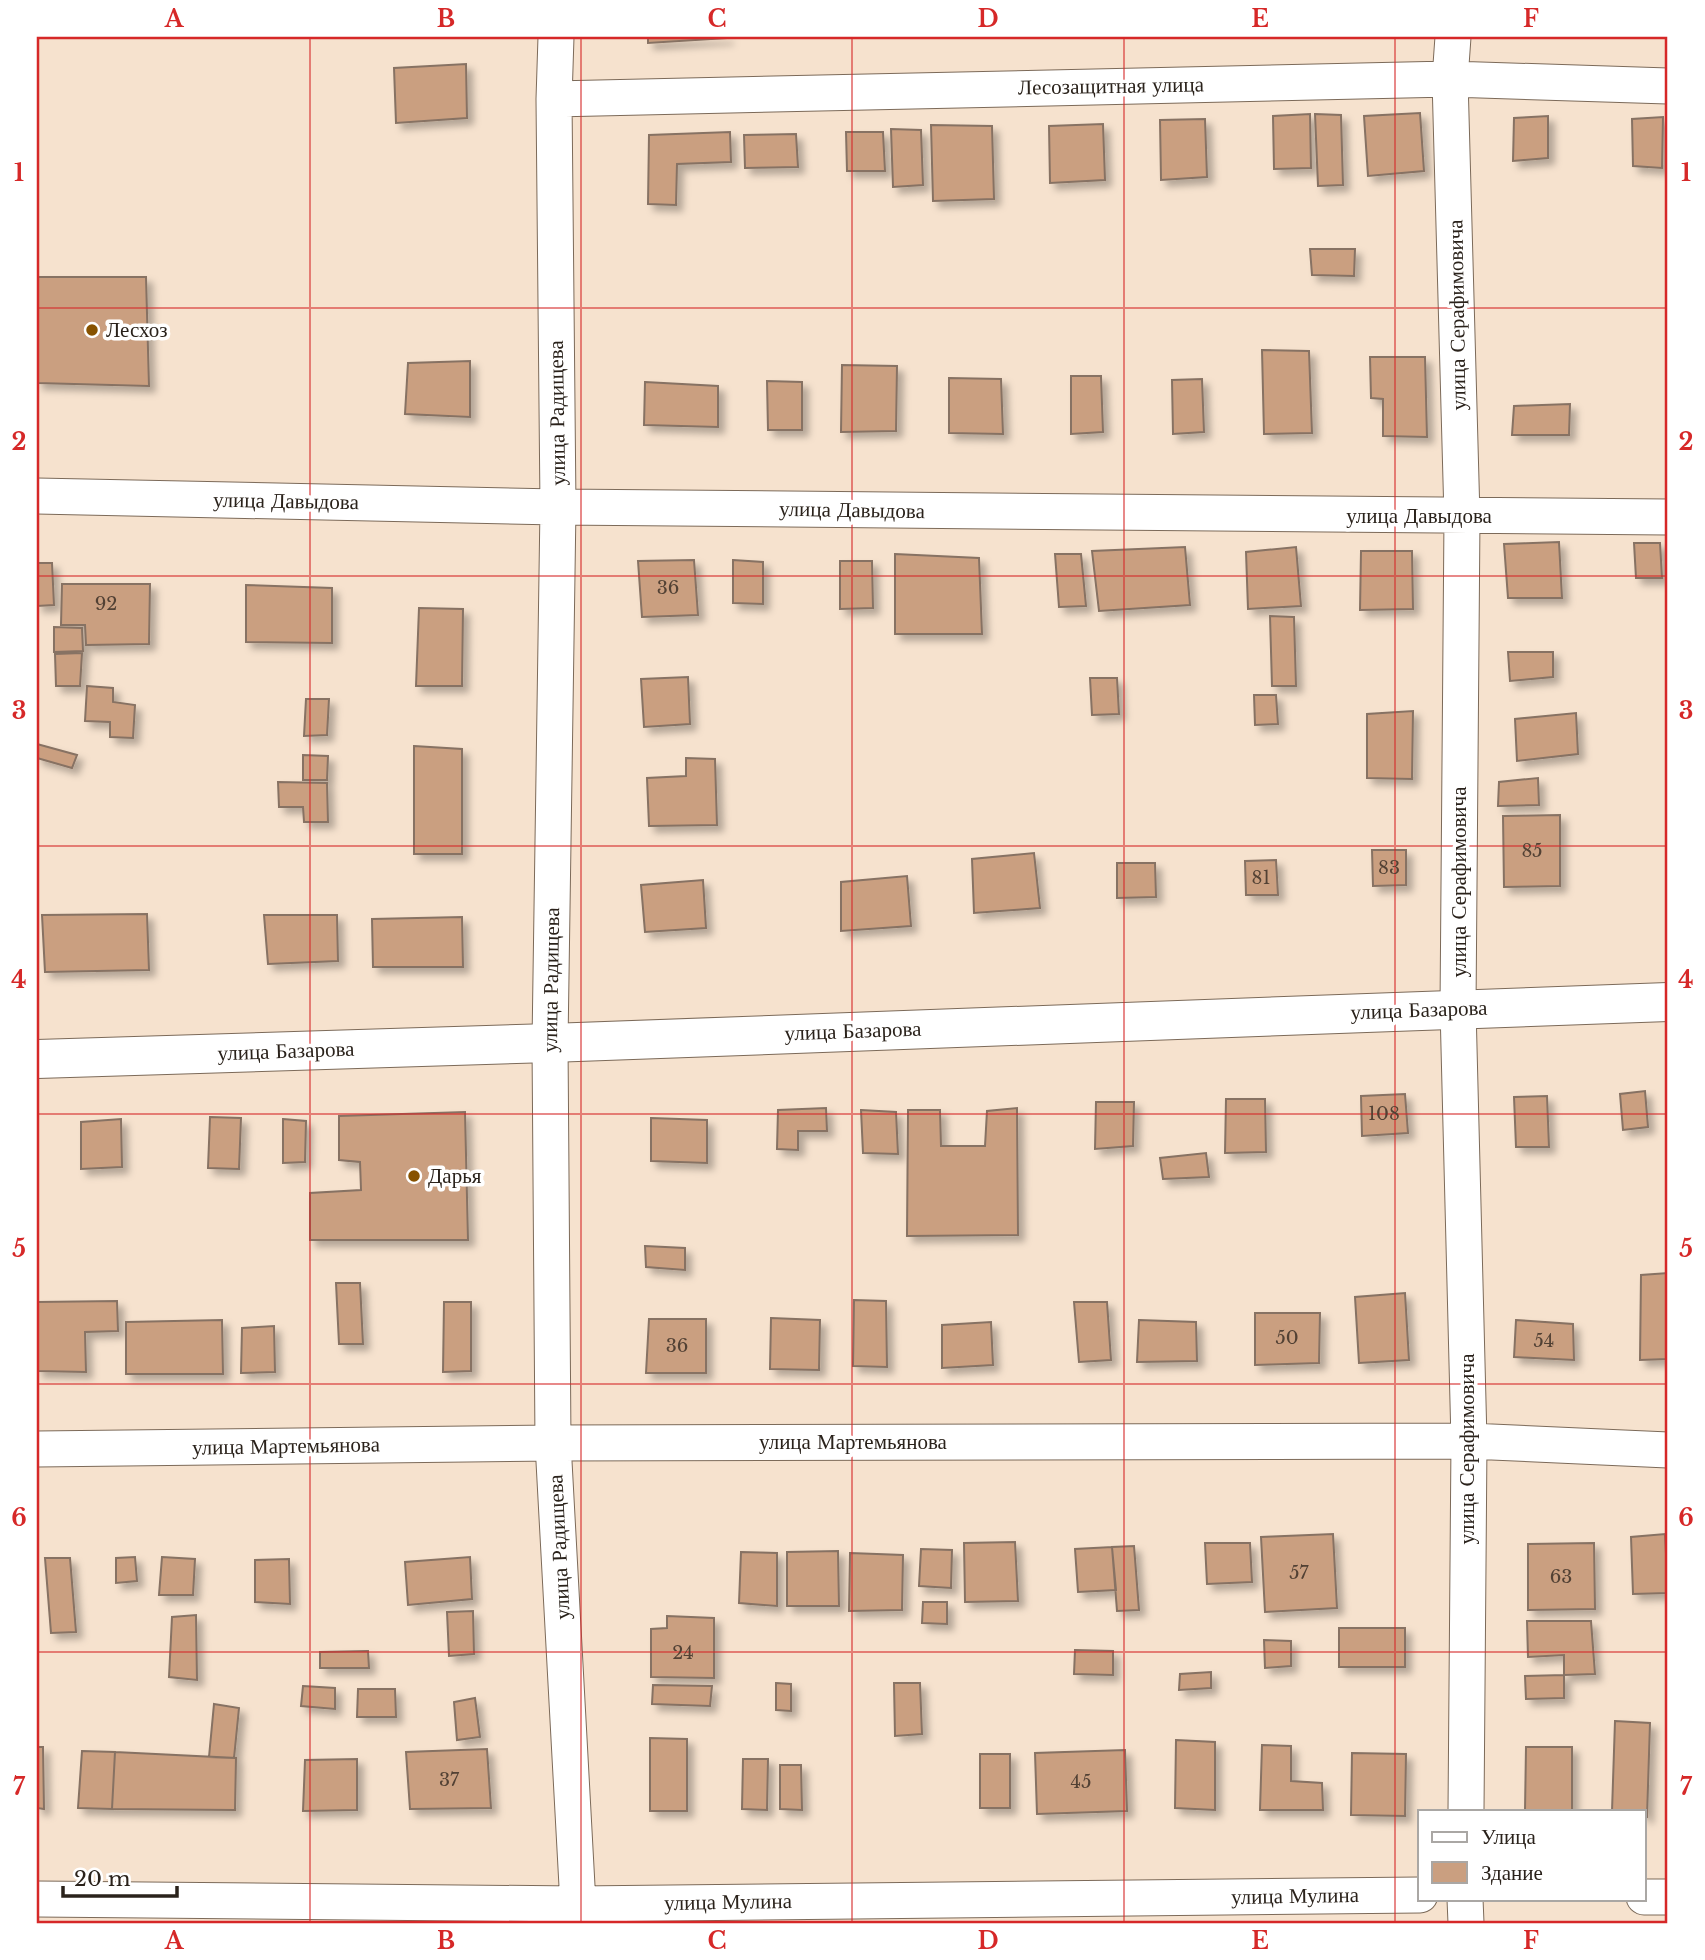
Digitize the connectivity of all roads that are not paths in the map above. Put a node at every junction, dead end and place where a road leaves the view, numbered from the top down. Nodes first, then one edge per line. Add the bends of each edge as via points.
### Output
1 (556, 37) edge
2 (1452, 37) edge
3 (1450, 79) junction
4 (1668, 86) edge
5 (554, 99) junction
6 (37, 495) edge
7 (558, 507) junction
8 (1462, 517) junction
9 (1668, 517) edge
10 (1668, 1002) edge
11 (1458, 1008) junction
12 (550, 1043) junction
13 (37, 1059) edge
14 (1469, 1441) junction
15 (553, 1443) junction
16 (37, 1449) edge
17 (1668, 1450) edge
18 (1466, 1810) edge
19 (1418, 1895) edge
20 (1646, 1897) edge
21 (1668, 1897) edge
22 (37, 1899) edge
23 (1465, 1900) edge
24 (578, 1914) edge
25 (1466, 1923) edge

1 - 5 street, улица Радищева
2 - 3 street, улица Серафимовича
3 - 4 street, Лесозащитная улица
3 - 5 street, Лесозащитная улица
3 - 8 street, улица Серафимовича
5 - 7 street, улица Радищева
6 - 7 street, улица Давыдова
7 - 8 street, улица Давыдова
7 - 12 street, улица Радищева
8 - 9 street, улица Давыдова
8 - 11 street, улица Серафимовича
10 - 11 main road, улица Базарова
11 - 12 main road, улица Базарова
11 - 14 street, улица Серафимовича
12 - 13 main road, улица Базарова
12 - 15 street, улица Радищева
14 - 15 street, улица Мартемьянова
14 - 17 street, улица Мартемьянова
14 - 18 street, улица Серафимовича
15 - 16 street, улица Мартемьянова
15 - 24 street, улица Радищева
19 - 24 street, улица Мулина
20 - 21 street
22 - 24 street, улица Мулина
23 - 25 street

